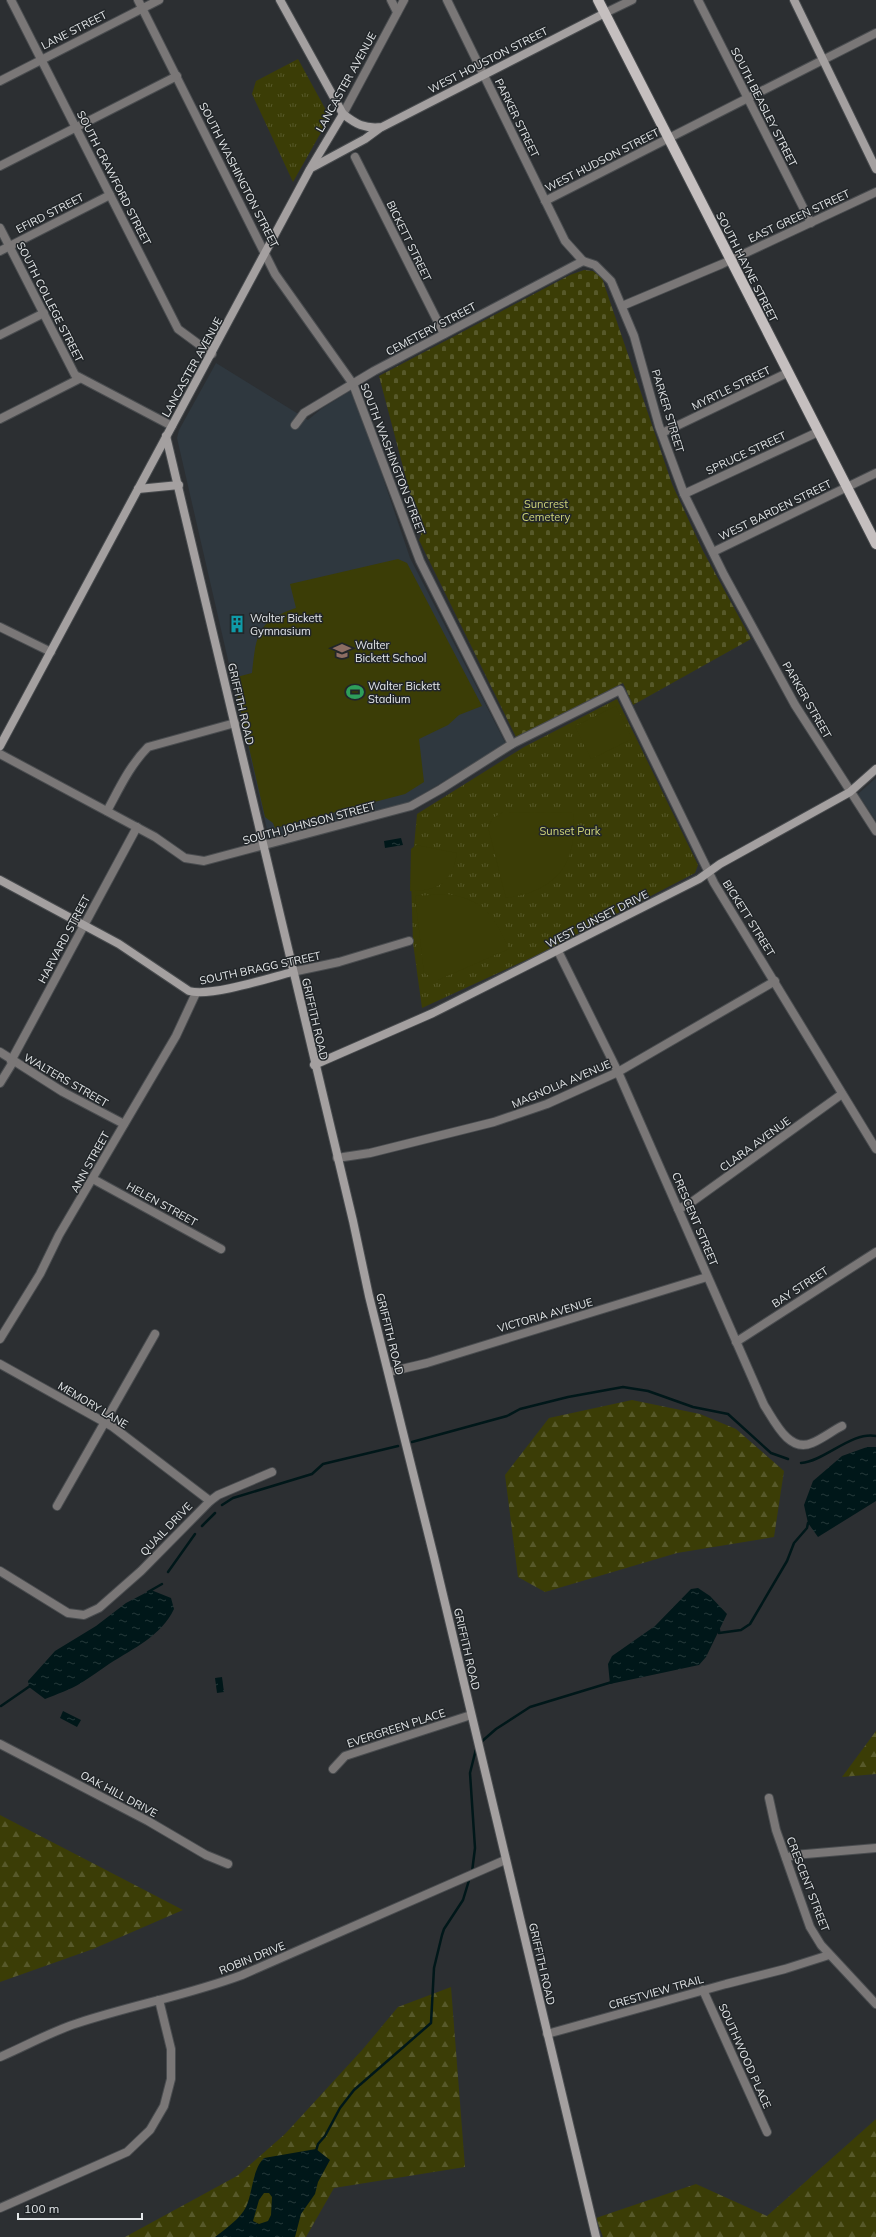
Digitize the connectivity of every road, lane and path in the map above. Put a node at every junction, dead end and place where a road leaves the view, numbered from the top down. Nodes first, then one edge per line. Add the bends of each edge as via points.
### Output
1 (11, 0) edge
2 (138, 0) edge
3 (158, 0) edge
4 (280, 0) edge
5 (391, 0) edge
6 (404, 0) edge
7 (447, 0) edge
8 (598, 0) edge
9 (632, 0) edge
10 (698, 0) edge
11 (794, 0) edge
12 (142, 8) junction
13 (397, 12) junction
14 (605, 13) junction
15 (876, 32) edge
16 (41, 60) junction
17 (823, 60) junction
18 (484, 75) junction
19 (177, 76) junction
20 (0, 80) edge
21 (748, 97) junction
22 (342, 114) junction
23 (382, 127) junction
24 (76, 128) junction
25 (669, 138) junction
26 (355, 157) dead end
27 (0, 166) edge
28 (310, 169) junction
29 (876, 169) edge
30 (876, 192) edge
31 (110, 195) junction
32 (545, 201) junction
33 (810, 223) junction
34 (0, 228) edge
35 (9, 246) junction
36 (0, 251) edge
37 (266, 254) junction
38 (730, 260) junction
39 (583, 261) junction
40 (622, 306) junction
41 (44, 313) junction
42 (444, 334) junction
43 (0, 335) edge
44 (212, 354) junction
45 (788, 373) junction
46 (79, 379) junction
47 (352, 384) junction
48 (0, 419) edge
49 (295, 425) dead end
50 (172, 426) junction
51 (818, 432) junction
52 (662, 433) junction
53 (166, 436) junction
54 (876, 473) edge
55 (179, 485) junction
56 (846, 487) junction
57 (138, 489) junction
58 (684, 494) junction
59 (876, 544) edge
60 (713, 552) junction
61 (0, 627) edge
62 (51, 652) junction
63 (620, 690) joint
64 (234, 723) junction
65 (512, 744) junction
66 (0, 746) edge
67 (0, 754) edge
68 (876, 769) edge
69 (850, 792) junction
70 (107, 811) junction
71 (137, 827) junction
72 (876, 831) edge
73 (262, 847) junction
74 (709, 873) junction
75 (0, 880) edge
76 (85, 926) junction
77 (409, 941) dead end
78 (558, 951) junction
79 (292, 972) junction
80 (775, 981) junction
81 (196, 993) junction
82 (0, 1052) edge
83 (12, 1061) junction
84 (314, 1065) junction
85 (618, 1072) junction
86 (0, 1083) edge
87 (842, 1094) junction
88 (124, 1124) junction
89 (876, 1148) edge
90 (337, 1158) junction
91 (93, 1179) junction
92 (678, 1209) junction
93 (221, 1249) dead end
94 (876, 1252) edge
95 (707, 1277) junction
96 (155, 1334) dead end
97 (0, 1339) edge
98 (736, 1342) junction
99 (0, 1364) edge
100 (388, 1372) junction
101 (105, 1423) junction
102 (842, 1426) dead end
103 (272, 1472) dead end
104 (210, 1501) junction
105 (57, 1506) dead end
106 (0, 1571) edge
107 (472, 1715) junction
108 (0, 1744) edge
109 (333, 1769) dead end
110 (769, 1798) dead end
111 (876, 1848) edge
112 (786, 1858) junction
113 (505, 1860) junction
114 (228, 1864) dead end
115 (830, 1955) junction
116 (703, 1990) junction
117 (160, 2000) junction
118 (876, 2004) edge
119 (547, 2034) junction
120 (0, 2057) edge
121 (767, 2132) dead end
122 (0, 2208) edge
123 (596, 2237) edge

1 - 16 street, SOUTH CRAWFORD STREET
2 - 12 street, SOUTH WASHINGTON STREET
3 - 12 street, LANE STREET
4 - 22 street
5 - 13 street
6 - 13 street, LANCASTER AVENUE
7 - 18 street, PARKER STREET
8 - 14 main road, SOUTH HAYNE STREET
9 - 14 street
10 - 21 street, SOUTH BEASLEY STREET
11 - 17 street
12 - 16 street, LANE STREET
12 - 19 street, SOUTH WASHINGTON STREET
13 - 22 street, LANCASTER AVENUE
14 - 18 street, WEST HOUSTON STREET
14 - 25 main road, SOUTH HAYNE STREET
15 - 17 street, WEST HUDSON STREET
16 - 20 street, LANE STREET
16 - 24 street, SOUTH CRAWFORD STREET
17 - 21 street, WEST HUDSON STREET
17 - 29 street
18 - 23 street, WEST HOUSTON STREET
18 - 32 street, PARKER STREET
19 - 24 street
19 - 37 street, SOUTH WASHINGTON STREET
21 - 25 street, WEST HUDSON STREET
21 - 33 street, SOUTH BEASLEY STREET
22 - 23 street, WEST HOUSTON STREET via 359,126
22 - 28 street, LANCASTER AVENUE
23 - 28 street, WEST HOUSTON STREET
24 - 27 street
24 - 31 street, SOUTH CRAWFORD STREET
25 - 32 street, WEST HUDSON STREET
25 - 38 main road, SOUTH HAYNE STREET
26 - 42 street, BICKETT STREET
28 - 37 street, LANCASTER AVENUE
30 - 33 street, EAST GREEN STREET
31 - 35 street, EFIRD STREET
31 - 44 street, SOUTH CRAWFORD STREET via 178,329
32 - 39 street, PARKER STREET via 565,241
33 - 38 street, EAST GREEN STREET
34 - 35 street, SOUTH COLLEGE STREET
35 - 36 street, EFIRD STREET
35 - 41 street, SOUTH COLLEGE STREET
37 - 44 street, LANCASTER AVENUE
37 - 47 street, SOUTH WASHINGTON STREET via 275,274
38 - 40 street, EAST GREEN STREET
38 - 45 main road, SOUTH HAYNE STREET
39 - 40 street, PARKER STREET via 595,265 612,281
39 - 42 street, CEMETERY STREET
40 - 52 street, PARKER STREET via 634,336
41 - 43 street
41 - 46 street, SOUTH COLLEGE STREET
42 - 47 street, CEMETERY STREET
44 - 50 street, LANCASTER AVENUE
45 - 51 main road, SOUTH HAYNE STREET
45 - 52 street, MYRTLE STREET
46 - 48 street
46 - 50 street, SOUTH COLLEGE STREET
47 - 49 street, CEMETERY STREET via 304,413
47 - 65 street, SOUTH WASHINGTON STREET via 420,562
50 - 53 street, LANCASTER AVENUE
51 - 56 main road, SOUTH HAYNE STREET
51 - 58 street, SPRUCE STREET
52 - 58 street, PARKER STREET
53 - 55 street, GRIFFITH ROAD
53 - 57 street, LANCASTER AVENUE
54 - 56 street, WEST BARDEN STREET
55 - 57 street
55 - 64 street, GRIFFITH ROAD
56 - 59 main road, SOUTH HAYNE STREET
56 - 60 street, WEST BARDEN STREET
57 - 62 street, LANCASTER AVENUE
58 - 60 street, PARKER STREET
60 - 69 street, PARKER STREET via 796,705
61 - 62 street
62 - 66 street, LANCASTER AVENUE
63 - 65 street, SOUTH JOHNSON STREET
63 - 74 street, BICKETT STREET
64 - 70 street via 148,747 127,774
64 - 73 street, GRIFFITH ROAD
65 - 73 street, SOUTH JOHNSON STREET via 441,790 411,806
67 - 70 street, SOUTH JOHNSON STREET
68 - 69 street, WEST SUNSET DRIVE
69 - 72 street, PARKER STREET
69 - 74 street, WEST SUNSET DRIVE via 720,864
70 - 71 street, SOUTH JOHNSON STREET
71 - 73 street, SOUTH JOHNSON STREET via 185,858 194,860 204,861
71 - 76 street, HARVARD STREET
73 - 79 street, GRIFFITH ROAD
74 - 78 street, WEST SUNSET DRIVE
74 - 80 street, BICKETT STREET
75 - 76 street, SOUTH BRAGG STREET
76 - 81 street, SOUTH BRAGG STREET via 131,952 177,984
76 - 83 street, HARVARD STREET
77 - 79 street, SOUTH BRAGG STREET via 339,962
78 - 84 street, WEST SUNSET DRIVE via 433,1013
78 - 85 street, CRESCENT STREET
79 - 81 street, SOUTH BRAGG STREET
79 - 84 street, GRIFFITH ROAD
80 - 85 street, MAGNOLIA AVENUE
80 - 87 street, BICKETT STREET
81 - 88 street, ANN STREET via 176,1036
82 - 83 street, WALTERS STREET
83 - 86 street, HARVARD STREET
83 - 88 street, WALTERS STREET via 63,1092
84 - 90 street, GRIFFITH ROAD
85 - 90 street, MAGNOLIA AVENUE via 547,1104 500,1120 370,1153
85 - 92 street, CRESCENT STREET
87 - 89 street, BICKETT STREET
87 - 92 street, CLARA AVENUE via 689,1204
88 - 91 street, ANN STREET
90 - 100 street, GRIFFITH ROAD
91 - 93 street, HELEN STREET
91 - 97 street, ANN STREET
92 - 95 street, CRESCENT STREET
94 - 98 street, BAY STREET
95 - 98 street, CRESCENT STREET
95 - 100 street, VICTORIA AVENUE via 427,1363
96 - 101 street
98 - 102 street, CRESCENT STREET via 764,1405 778,1426 796,1445 802,1447 813,1443
99 - 101 street, MEMORY LANE
100 - 107 street, GRIFFITH ROAD
101 - 104 street, MEMORY LANE
101 - 105 street
103 - 104 street, QUAIL DRIVE
104 - 106 street, QUAIL DRIVE via 141,1571 99,1608 84,1615 68,1613
107 - 109 street, EVERGREEN PLACE via 345,1756
107 - 113 street, GRIFFITH ROAD
108 - 114 street, OAK HILL DRIVE via 148,1821 206,1855
110 - 112 street, CRESCENT STREET
111 - 112 street via 794,1855
112 - 115 street, CRESCENT STREET via 810,1928
113 - 117 street, ROBIN DRIVE via 242,1975
113 - 119 street, GRIFFITH ROAD
115 - 116 street, CRESTVIEW TRAIL
115 - 118 street, CRESCENT STREET
116 - 119 street, CRESTVIEW TRAIL
116 - 121 street, SOUTHWOOD PLACE
117 - 120 street, ROBIN DRIVE via 76,2024
117 - 122 street via 171,2049 172,2079 164,2106 150,2130 127,2152
119 - 123 street, GRIFFITH ROAD

